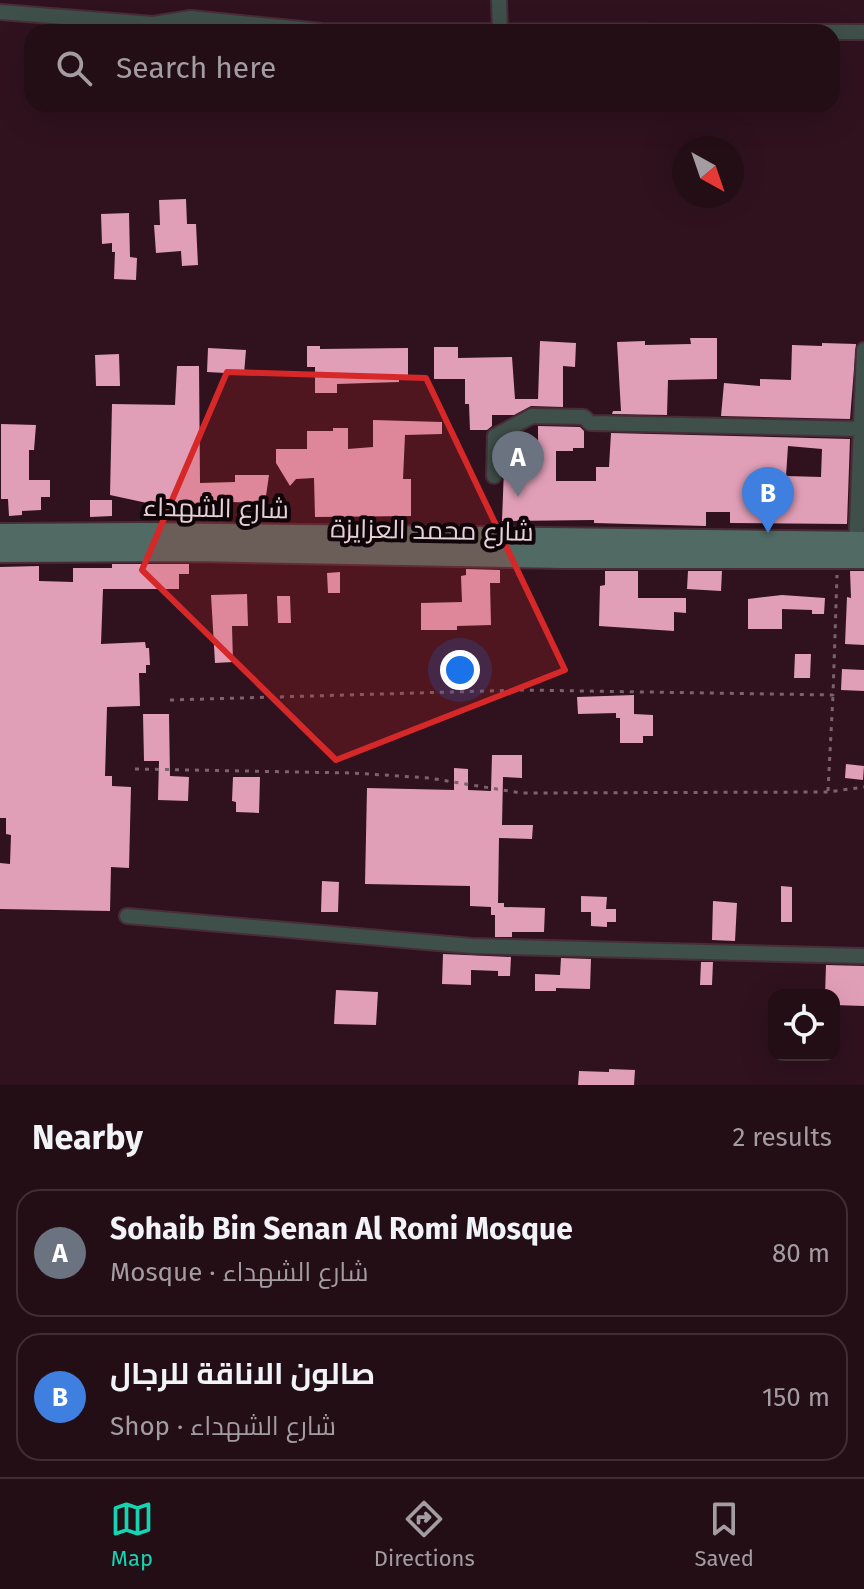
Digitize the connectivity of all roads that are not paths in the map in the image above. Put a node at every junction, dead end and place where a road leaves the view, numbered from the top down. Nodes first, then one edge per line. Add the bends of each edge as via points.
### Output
1 (190, 0) edge
2 (499, 0) edge
3 (0, 12) edge
4 (191, 18) junction
5 (251, 24) edge
6 (500, 24) edge
7 (840, 32) edge
8 (864, 32) edge
9 (864, 350) edge
10 (860, 429) junction
11 (494, 476) dead end
12 (0, 534) edge
13 (0, 552) edge
14 (856, 552) edge
15 (127, 916) dead end
16 (864, 956) edge

1 - 4 street
2 - 6 street
3 - 4 street via 153,24
4 - 5 street
7 - 8 street
9 - 10 street
10 - 11 street via 590,423 584,417 532,416 495,436
10 - 14 street
12 - 14 main road, شارع الشهداء via 143,533
13 - 14 main road, شارع محمد العزايزة
15 - 16 street via 472,946

